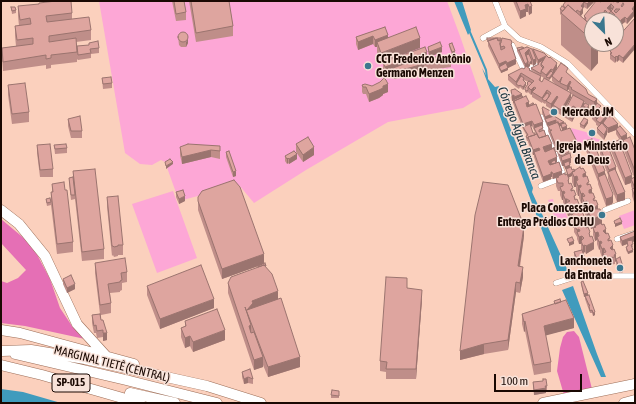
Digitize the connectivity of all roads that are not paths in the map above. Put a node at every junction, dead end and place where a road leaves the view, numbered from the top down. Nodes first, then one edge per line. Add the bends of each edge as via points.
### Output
1 (495, 1) edge
2 (505, 26) junction
3 (483, 38) dead end
4 (512, 46) edge
5 (537, 66) edge
6 (540, 113) edge
7 (635, 134) edge
8 (541, 186) dead end
9 (628, 201) dead end
10 (1, 210) edge
11 (605, 210) dead end
12 (635, 233) edge
13 (617, 239) dead end
14 (633, 276) edge
15 (556, 283) dead end
16 (1, 330) edge
17 (2, 351) edge
18 (106, 356) junction
19 (1, 365) edge
20 (635, 384) edge
21 (207, 386) junction
22 (97, 391) junction
23 (635, 400) edge
24 (140, 403) edge
25 (174, 403) edge
26 (217, 403) edge
27 (261, 403) edge
28 (543, 403) edge
29 (624, 403) edge

1 - 2 street
2 - 3 street
2 - 7 street via 519,39 541,47 567,63
4 - 5 street via 524,70
6 - 8 street via 564,177
9 - 11 street
10 - 18 highway via 19,224 45,256 77,324
12 - 13 street
14 - 15 street via 575,276
16 - 18 highway
17 - 21 highway via 31,350 52,353
17 - 26 highway, MARGINAL TIETÊ (CENTRAL)
18 - 21 highway
19 - 22 highway, SP-015
20 - 28 highway
21 - 27 highway
22 - 24 highway, SP-015
22 - 25 highway via 115,390
23 - 29 highway

